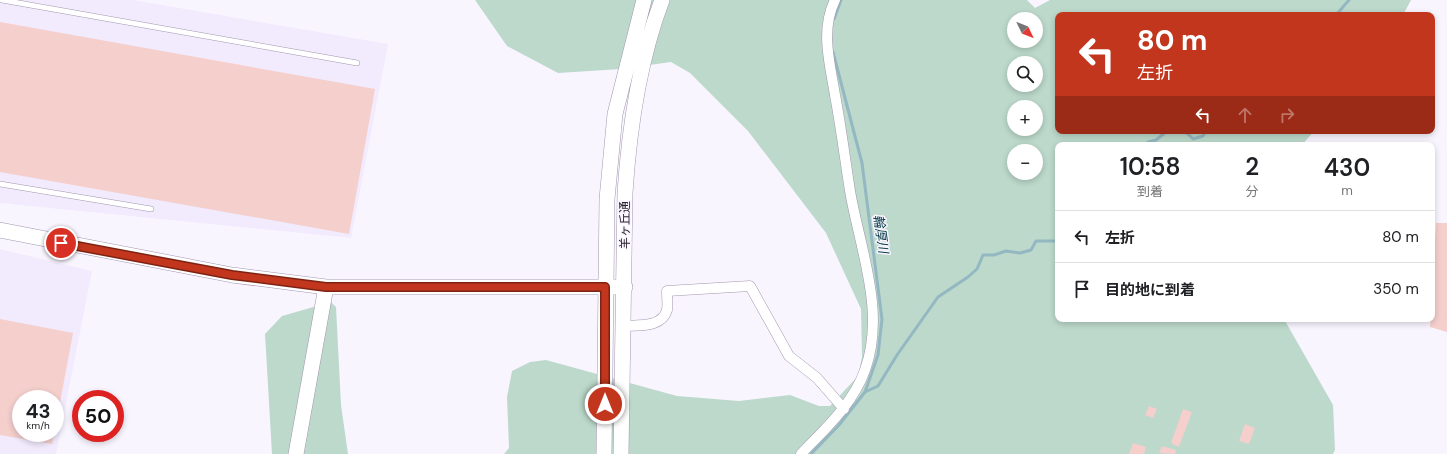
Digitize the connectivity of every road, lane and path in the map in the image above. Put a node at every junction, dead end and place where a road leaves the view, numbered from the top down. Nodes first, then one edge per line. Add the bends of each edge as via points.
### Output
1 (2, 0) edge
2 (644, 0) edge
3 (662, 0) edge
4 (835, 0) edge
5 (357, 63) dead end
6 (0, 184) edge
7 (150, 209) dead end
8 (0, 230) edge
9 (326, 287) junction
10 (605, 287) junction
11 (625, 287) junction
12 (624, 326) junction
13 (844, 409) junction
14 (296, 454) edge
15 (604, 454) edge
16 (621, 454) edge
17 (801, 454) edge

1 - 5 lane
2 - 10 main road, 羊ヶ丘通 via 615,114 607,199
3 - 11 main road, 羊ヶ丘通 via 654,22 628,150 625,193
4 - 13 street via 829,13 827,29 830,66 850,191 872,295 873,333 865,371
6 - 7 lane
8 - 9 main road via 225,274
9 - 10 main road
9 - 14 main road
10 - 11 main road
10 - 15 main road, 羊ヶ丘通
11 - 12 main road, 羊ヶ丘通
12 - 13 street via 651,325 658,321 667,310 667,291 750,286 789,356 817,378
12 - 16 main road, 羊ヶ丘通
13 - 17 street

